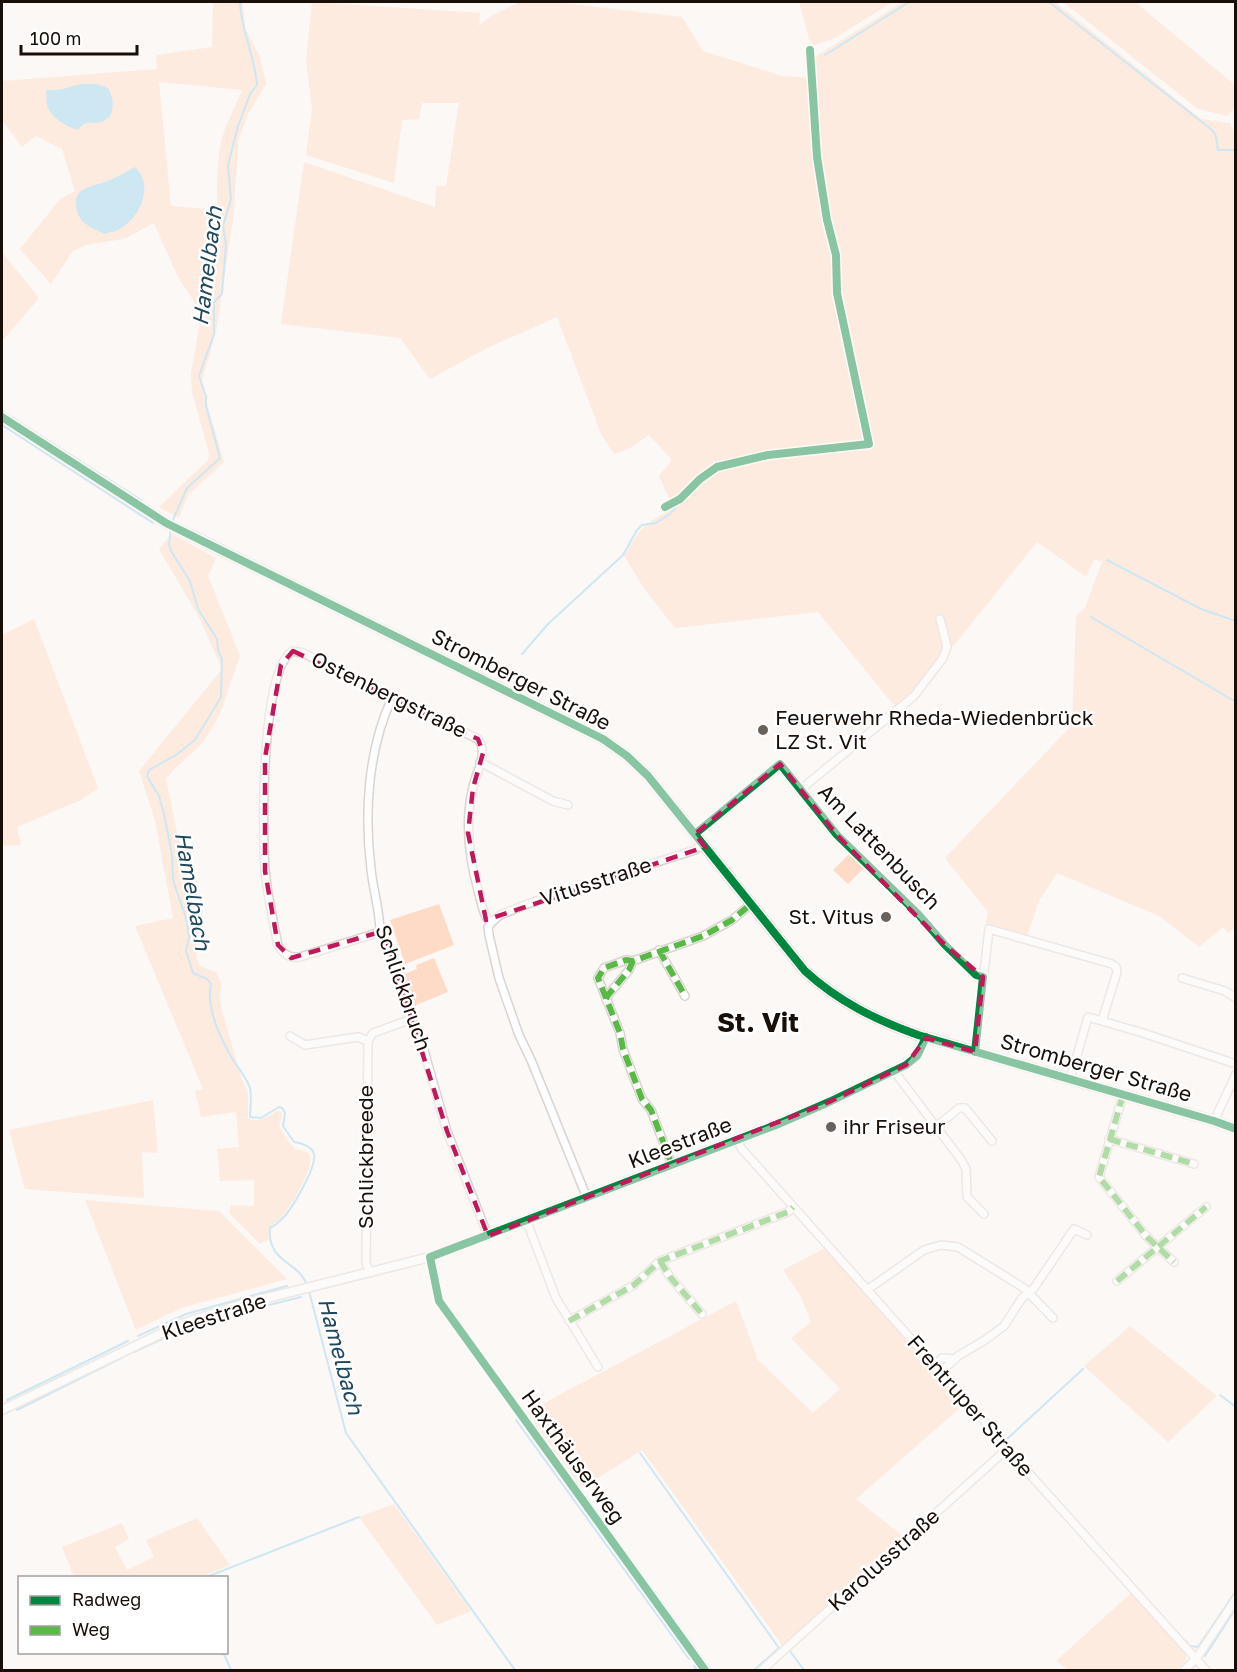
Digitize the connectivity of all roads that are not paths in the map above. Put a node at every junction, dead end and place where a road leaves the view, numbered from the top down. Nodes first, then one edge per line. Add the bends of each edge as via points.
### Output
1 (2, 417) edge
2 (940, 619) dead end
3 (392, 698) junction
4 (480, 762) junction
5 (800, 790) junction
6 (568, 805) dead end
7 (695, 834) junction
8 (703, 844) junction
9 (751, 904) junction
10 (491, 923) junction
11 (380, 932) junction
12 (659, 950) junction
13 (633, 961) junction
14 (983, 977) junction
15 (1182, 978) dead end
16 (685, 996) dead end
17 (1236, 998) edge
18 (606, 999) junction
19 (409, 1020) junction
20 (1102, 1021) junction
21 (290, 1036) dead end
22 (926, 1037) junction
23 (368, 1041) junction
24 (975, 1052) junction
25 (1236, 1064) edge
26 (894, 1071) junction
27 (1236, 1074) edge
28 (1070, 1080) junction
29 (1123, 1095) junction
30 (1214, 1121) junction
31 (936, 1127) junction
32 (1236, 1130) edge
33 (1109, 1139) junction
34 (737, 1140) junction
35 (992, 1141) dead end
36 (1194, 1164) dead end
37 (672, 1165) junction
38 (587, 1198) junction
39 (793, 1207) junction
40 (1206, 1207) dead end
41 (984, 1214) dead end
42 (527, 1221) junction
43 (1087, 1235) dead end
44 (488, 1236) junction
45 (1158, 1247) junction
46 (429, 1257) junction
47 (660, 1261) junction
48 (1174, 1262) dead end
49 (370, 1273) junction
50 (1117, 1281) dead end
51 (867, 1290) junction
52 (1029, 1292) junction
53 (702, 1314) dead end
54 (1053, 1318) dead end
55 (569, 1321) junction
56 (955, 1359) junction
57 (935, 1365) junction
58 (598, 1367) dead end
59 (941, 1372) junction
60 (2, 1410) edge
61 (1007, 1449) junction
62 (1236, 1599) edge
63 (1196, 1659) junction
64 (705, 1671) edge
65 (762, 1671) edge
66 (1184, 1671) edge
67 (1206, 1671) edge

1 - 7 main road, Stromberger Straße via 166,523 603,739 648,776
2 - 5 street via 947,647 914,696
3 - 4 street, Ostenbergstraße via 478,739 483,753
3 - 11 street, Schlickbruch via 377,741 368,810
3 - 11 street, Ostenbergstraße via 303,653 290,653 281,665 273,698 262,813 265,871 276,939 282,953 300,957
4 - 6 street, Ostenbergstraße
4 - 10 street, Ostenbergstraße via 472,788 468,833 475,879
5 - 7 street, Am Lattenbusch via 780,764
5 - 14 street, Am Lattenbusch via 837,835 945,945
7 - 8 main road, Stromberger Straße
8 - 9 main road, Stromberger Straße
8 - 10 street, Vitusstraße via 695,850 530,903 500,915
9 - 12 street via 703,936
9 - 22 main road, Stromberger Straße via 805,971 828,991 881,1022
10 - 38 street, Ostenbergstraße via 489,935 509,1009
11 - 19 street, Schlickbruch via 411,1005
12 - 13 street
12 - 16 street
13 - 18 street
13 - 18 street via 626,960 600,973 598,978
14 - 20 street via 989,928 1112,964 1117,972
14 - 24 street
15 - 17 street
18 - 37 street via 626,1059
19 - 23 street via 372,1033
19 - 44 street, Schlickbruch via 417,1026 447,1131
20 - 25 street
20 - 28 street via 1088,1017
21 - 23 street via 305,1045 358,1037
22 - 24 main road, Stromberger Straße
22 - 26 street, Kleestraße via 917,1056
23 - 49 street, Schlickbreede via 366,1256
24 - 28 main road, Stromberger Straße
26 - 31 street
26 - 34 street, Kleestraße
27 - 30 street
28 - 29 main road, Stromberger Straße
29 - 30 main road, Stromberger Straße
29 - 33 street
30 - 32 main road, Stromberger Straße
31 - 35 street via 959,1107 965,1108
31 - 41 street via 966,1169 967,1197
33 - 36 street
33 - 45 street via 1099,1177
34 - 37 street, Kleestraße
34 - 39 street, Frentruper Straße
37 - 38 street, Kleestraße
38 - 42 street, Kleestraße
39 - 47 street
39 - 51 street, Frentruper Straße
40 - 45 street
42 - 44 street, Kleestraße
42 - 55 street via 556,1298
43 - 52 street via 1074,1229
44 - 46 street, Kleestraße
45 - 48 street
45 - 50 street
46 - 49 street, Kleestraße
46 - 64 street, Haxthäuserweg via 439,1301
47 - 53 street
47 - 55 street via 634,1286
49 - 60 street, Kleestraße via 243,1304 181,1324
51 - 52 street via 924,1250 941,1245 958,1247
51 - 57 street, Frentruper Straße
52 - 54 street
52 - 56 street via 1004,1326
55 - 58 street
56 - 57 street via 942,1358
56 - 59 street
57 - 59 street, Frentruper Straße
59 - 61 street, Frentruper Straße
61 - 63 street, Frentruper Straße
61 - 65 street, Karolusstraße
62 - 63 street
63 - 66 street
63 - 67 street, Frentruper Straße

